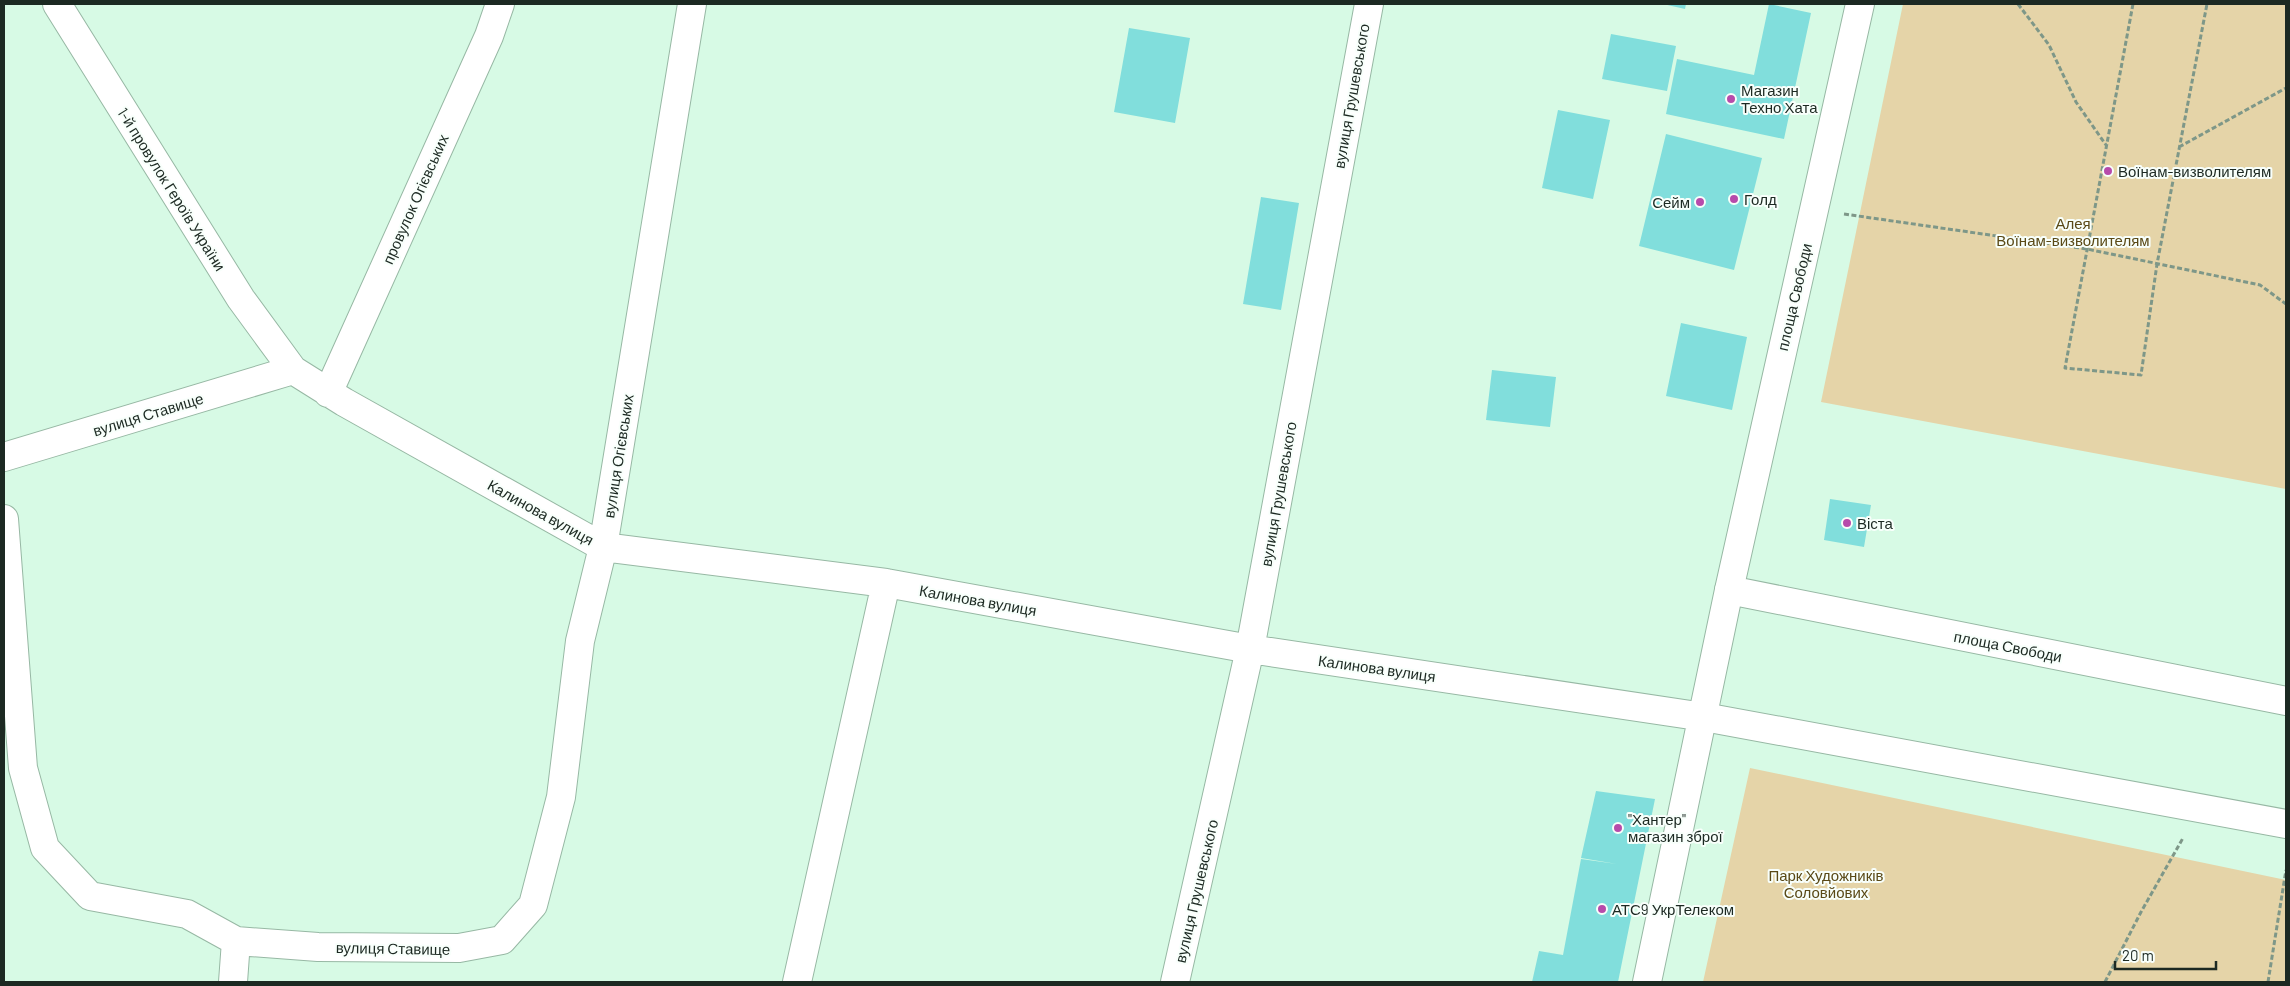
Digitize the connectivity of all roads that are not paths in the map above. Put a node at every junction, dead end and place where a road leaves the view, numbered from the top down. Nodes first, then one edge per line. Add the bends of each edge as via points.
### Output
1 (57, 4) edge
2 (500, 4) edge
3 (692, 4) edge
4 (1368, 4) edge
5 (1860, 4) edge
6 (293, 370) junction
7 (328, 393) junction
8 (4, 457) edge
9 (4, 519) edge
10 (603, 547) junction
11 (886, 583) junction
12 (1729, 590) junction
13 (1250, 649) junction
14 (2286, 701) edge
15 (1704, 716) junction
16 (2286, 824) edge
17 (533, 905) joint
18 (236, 941) junction
19 (233, 982) edge
20 (797, 982) edge
21 (1175, 982) edge
22 (1647, 982) edge

1 - 6 street, 1-й провулок Героїв України via 241,299
2 - 7 street, провулок Огієвських via 489,36
3 - 10 street, вулиця Огієвських
4 - 13 street, вулиця Грушевського
5 - 12 street, площа Свободи
6 - 7 street, Калинова вулиця
6 - 8 street, вулиця Ставище
7 - 10 street, Калинова вулиця
9 - 18 street, вулиця Ставище via 23,768 45,848 90,896 186,914
10 - 11 street, Калинова вулиця
10 - 17 street, вулиця Огієвських via 580,642 561,797
11 - 13 street, Калинова вулиця
11 - 20 street
12 - 14 street, площа Свободи
12 - 15 street, площа Свободи
13 - 15 street, Калинова вулиця
13 - 21 street, вулиця Грушевського
15 - 16 street, Калинова вулиця
15 - 22 street, площа Свободи
17 - 18 street, вулиця Ставище via 502,940 459,948 318,947
18 - 19 street

